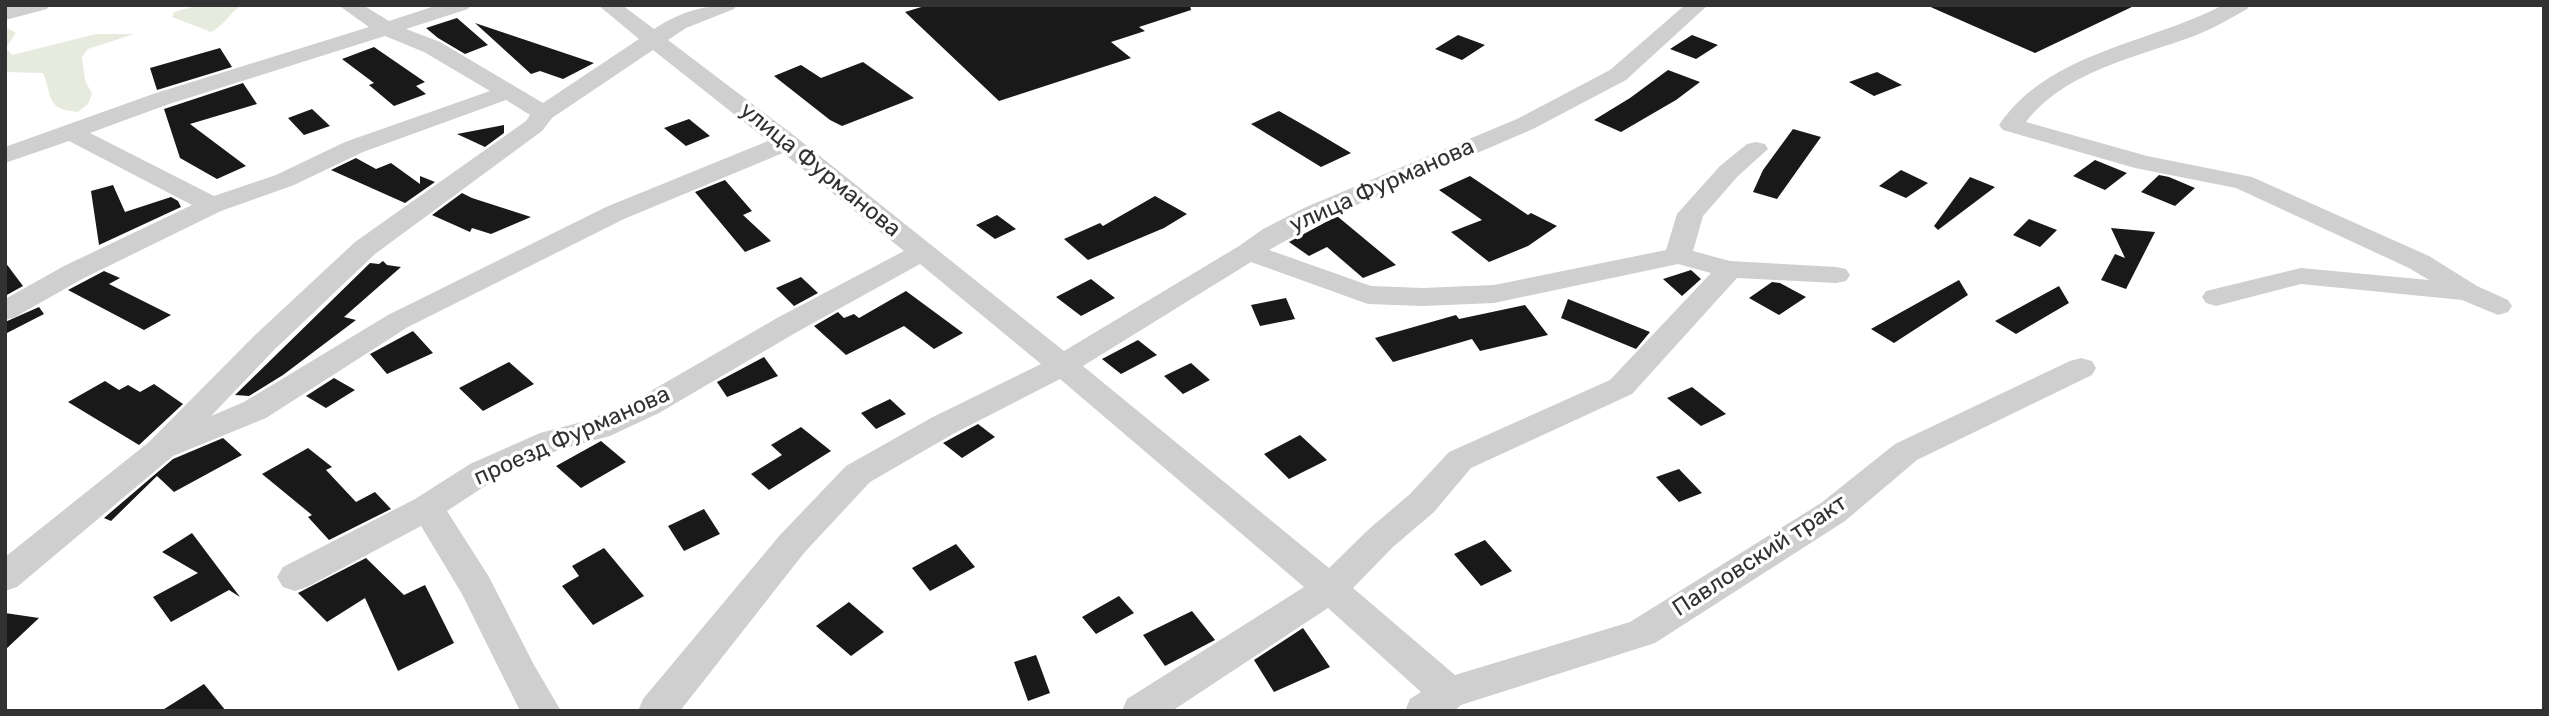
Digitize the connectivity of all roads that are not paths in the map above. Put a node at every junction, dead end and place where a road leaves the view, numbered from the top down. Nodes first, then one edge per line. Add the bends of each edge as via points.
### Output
1 (40, 5) edge
2 (348, 5) edge
3 (461, 5) edge
4 (608, 5) edge
5 (727, 5) edge
6 (1698, 5) edge
7 (2240, 5) edge
8 (5, 14) edge
9 (387, 29) junction
10 (656, 40) junction
11 (505, 93) junction
12 (544, 113) junction
13 (68, 131) junction
14 (787, 142) junction
15 (1756, 149) dead end
16 (5, 156) edge
17 (212, 205) junction
18 (922, 252) junction
19 (1250, 252) junction
20 (1678, 256) junction
21 (1730, 269) junction
22 (1836, 275) dead end
23 (2467, 292) junction
24 (2216, 298) dead end
25 (2498, 306) dead end
26 (5, 311) edge
27 (1063, 365) junction
28 (2081, 368) dead end
29 (160, 450) junction
30 (427, 508) junction
31 (5, 577) edge
32 (295, 577) dead end
33 (1331, 588) junction
34 (1436, 702) edge
35 (542, 711) edge
36 (657, 711) edge
37 (1141, 711) edge

1 - 8 street
2 - 9 street
3 - 9 street
4 - 10 street, улица Фурманова
5 - 10 street via 678,23
6 - 19 street, улица Фурманова via 1618,75 1525,124 1315,213
7 - 23 street via 2194,28 2113,54 2067,78 2018,114 2011,125 2144,163 2244,182 2419,262
9 - 11 street via 432,47
9 - 13 street
10 - 12 street
10 - 14 street, улица Фурманова
11 - 12 street
11 - 17 street
12 - 29 street via 534,126 365,248
13 - 16 street
13 - 17 street
14 - 18 street, улица Фурманова
14 - 29 street via 615,213 398,321 255,410
15 - 20 street via 1690,214
17 - 26 street
18 - 27 street, улица Фурманова
18 - 30 street, проезд Фурманова via 648,406 522,453 482,472
19 - 20 street via 1368,295 1423,297 1494,294
19 - 27 street, улица Фурманова
20 - 21 street
21 - 22 street
21 - 33 street via 1621,387 1460,460 1422,503
23 - 24 street via 2301,276
23 - 25 street
27 - 33 street, улица Фурманова
27 - 36 street via 858,474 792,544
28 - 34 street, Павловский тракт via 1906,452 1833,512 1642,634
29 - 31 street
30 - 32 street, проезд Фурманова
30 - 35 street via 457,551 527,692
33 - 34 street, улица Фурманова
33 - 37 street

